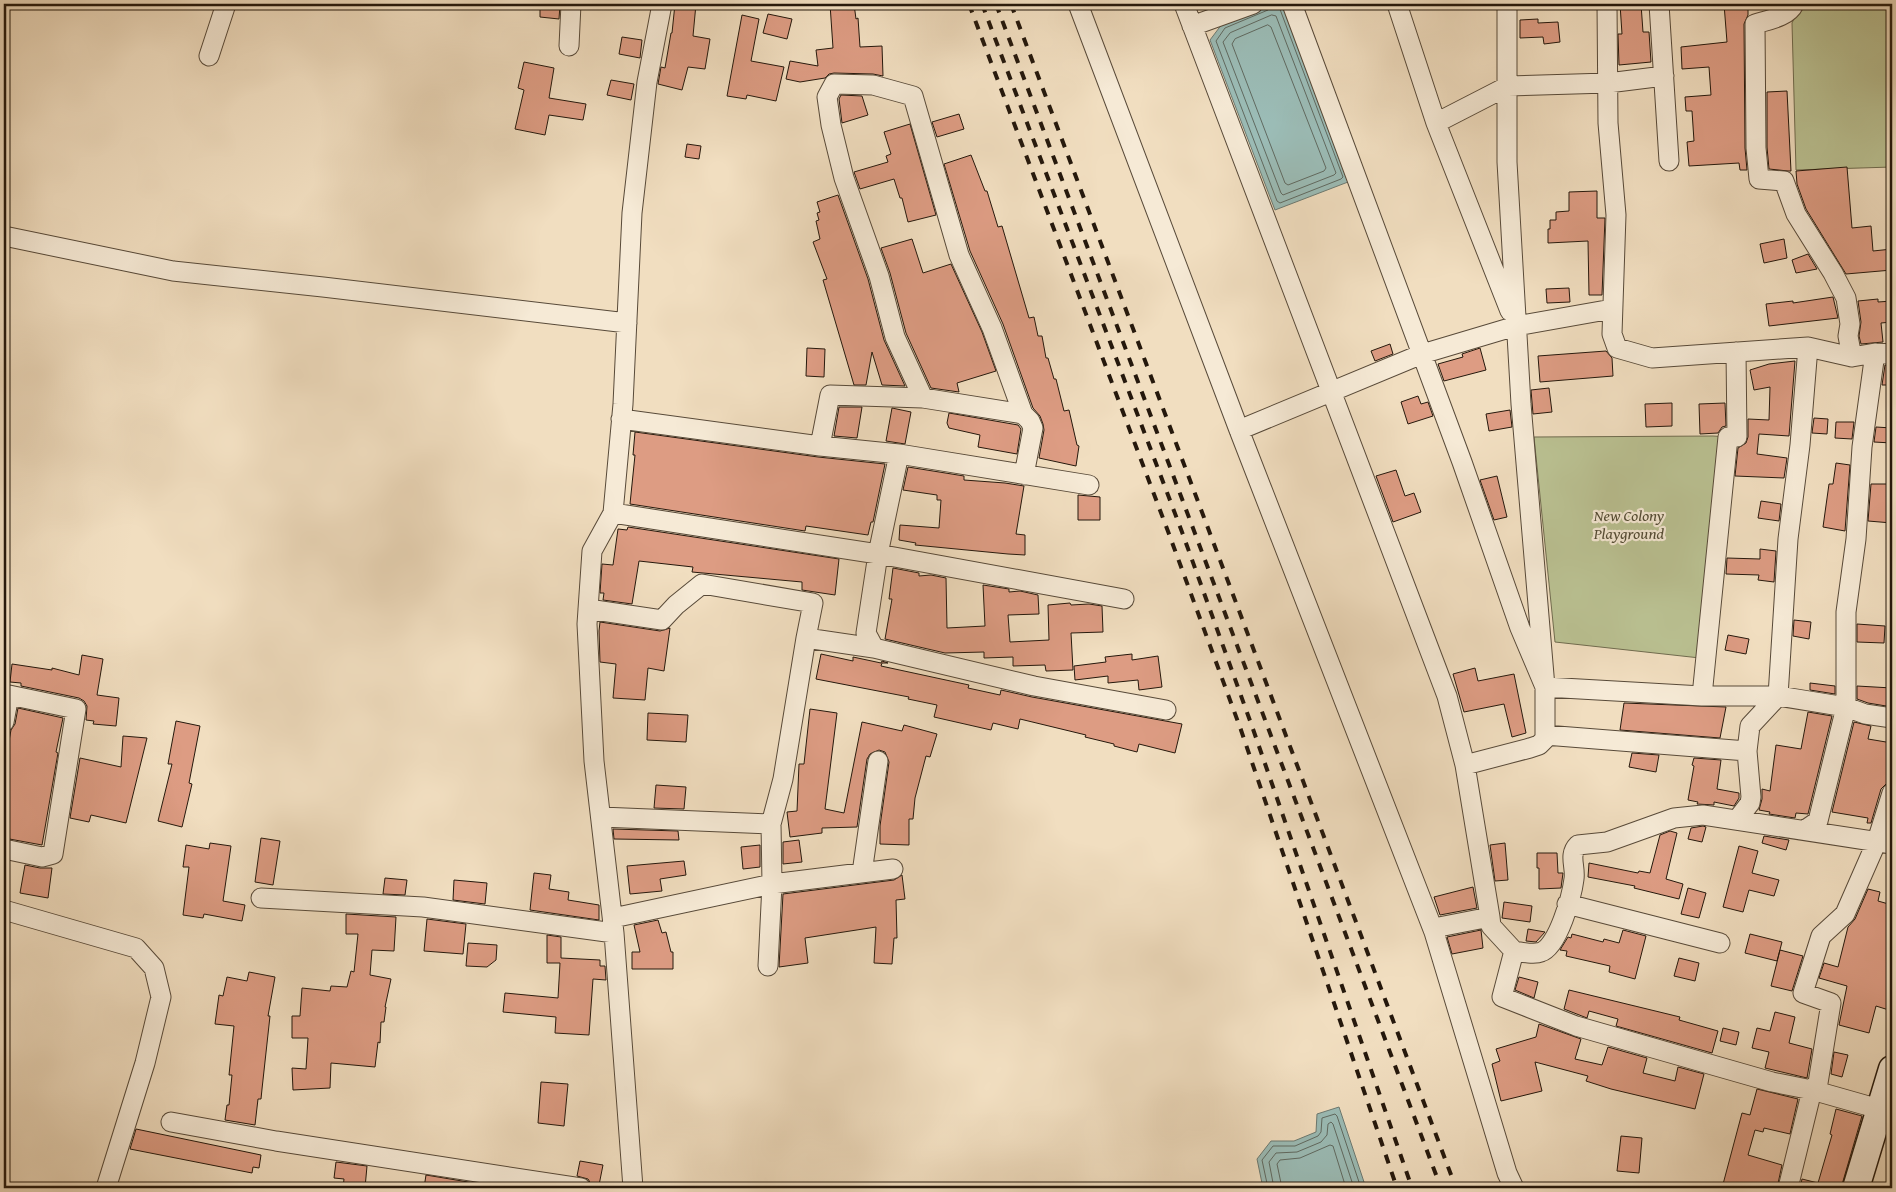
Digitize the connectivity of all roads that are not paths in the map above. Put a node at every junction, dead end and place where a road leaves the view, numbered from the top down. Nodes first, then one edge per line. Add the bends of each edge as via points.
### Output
1 (226, 4) edge
2 (571, 4) edge
3 (662, 4) edge
4 (1078, 4) edge
5 (1184, 4) edge
6 (1253, 4) edge
7 (1292, 4) edge
8 (1396, 4) edge
9 (1507, 4) edge
10 (1607, 4) edge
11 (1659, 4) edge
12 (1794, 4) edge
13 (1192, 26) junction
14 (569, 46) dead end
15 (209, 56) dead end
16 (1664, 76) junction
17 (1608, 83) junction
18 (1507, 88) junction
19 (1436, 123) junction
20 (1670, 161) dead end
21 (4, 236) edge
22 (1612, 309) junction
23 (627, 323) junction
24 (1516, 326) junction
25 (1808, 347) junction
26 (1736, 352) junction
27 (1422, 354) junction
28 (1883, 354) edge
29 (1852, 356) junction
30 (1333, 393) junction
31 (923, 398) junction
32 (1023, 414) junction
33 (622, 419) junction
34 (1239, 430) junction
35 (820, 446) junction
36 (900, 454) junction
37 (1024, 475) junction
38 (1089, 485) dead end
39 (613, 513) junction
40 (878, 554) junction
41 (1124, 599) dead end
42 (588, 608) junction
43 (806, 638) junction
44 (874, 648) junction
45 (1545, 687) junction
46 (6, 695) edge
47 (1702, 696) junction
48 (1778, 696) junction
49 (1846, 707) junction
50 (1166, 710) dead end
51 (1892, 718) edge
52 (4, 722) edge
53 (1545, 735) junction
54 (1747, 751) junction
55 (878, 761) dead end
56 (1465, 765) junction
57 (1892, 793) edge
58 (601, 818) junction
59 (1737, 820) junction
60 (771, 824) junction
61 (1804, 830) junction
62 (1885, 842) edge
63 (4, 849) edge
64 (893, 869) dead end
65 (862, 873) junction
66 (772, 884) junction
67 (261, 898) dead end
68 (1568, 904) junction
69 (4, 910) edge
70 (1490, 916) junction
71 (614, 925) junction
72 (1434, 932) junction
73 (1720, 943) dead end
74 (1514, 951) junction
75 (768, 966) dead end
76 (1892, 1069) edge
77 (1812, 1090) junction
78 (1879, 1109) junction
79 (171, 1122) dead end
80 (106, 1188) edge
81 (580, 1188) edge
82 (633, 1188) edge
83 (1514, 1188) edge
84 (1788, 1188) edge
85 (1856, 1188) edge

1 - 15 street
2 - 14 street
3 - 23 street via 647,82 632,212
4 - 34 street
5 - 13 street
6 - 13 street
7 - 27 street
8 - 19 street
9 - 18 street
10 - 17 street
11 - 16 street
12 - 29 street via 1787,13 1755,24 1759,179 1784,180 1796,214 1833,273 1846,298
13 - 30 street
16 - 17 street
16 - 20 street
17 - 18 street
17 - 22 street via 1616,215
18 - 19 street
18 - 24 street via 1507,162
19 - 24 street
21 - 23 street via 173,271
22 - 24 street
22 - 26 street via 1612,334 1617,348 1652,358
23 - 33 street
24 - 27 street
24 - 45 street
25 - 26 street
25 - 29 street
25 - 48 street via 1788,539
26 - 47 street via 1737,437 1728,437
27 - 30 street
27 - 45 street via 1520,628
28 - 29 street
28 - 49 street via 1862,447 1856,539 1846,612
30 - 34 street
30 - 56 street via 1446,696
31 - 32 street
31 - 32 street via 895,337 879,276 844,178 827,97 834,84 873,85 913,96 959,255 992,328
31 - 35 street via 830,396
32 - 37 street via 1033,428
33 - 35 street
33 - 39 street
34 - 72 street
35 - 36 street
36 - 37 street
36 - 40 street
37 - 38 street
39 - 40 street
39 - 42 street via 592,551
40 - 41 street
40 - 44 street via 866,633
42 - 43 street via 662,620 702,584 812,603
42 - 58 street via 594,761
43 - 44 street
43 - 60 street via 783,779
44 - 50 street via 1034,686
45 - 47 street
45 - 53 street
46 - 52 street
46 - 63 street via 76,709 53,854 42,857
47 - 48 street
48 - 49 street
48 - 54 street via 1750,726
49 - 51 street
49 - 61 street via 1818,820
53 - 54 street
53 - 56 street via 1539,745
54 - 59 street via 1751,797
55 - 65 street
56 - 70 street
57 - 62 street
58 - 60 street
58 - 71 street
59 - 61 street
59 - 68 street via 1703,815 1674,818 1607,842 1578,845 1572,853 1575,878
60 - 66 street
61 - 62 street
62 - 77 street via 1845,914 1821,936 1803,993 1831,1003 1818,1083
64 - 65 street
65 - 66 street
66 - 71 street
66 - 75 street
67 - 71 street via 423,907
68 - 73 street
68 - 74 street via 1560,928 1547,949 1540,953
69 - 80 street via 136,948 154,968 161,996 145,1063
70 - 72 street via 1439,927
70 - 74 street via 1491,926
71 - 82 street
72 - 83 street
74 - 77 street via 1502,997 1576,1026 1772,1082
76 - 78 street
77 - 78 street
77 - 84 street
78 - 85 street
79 - 81 street

